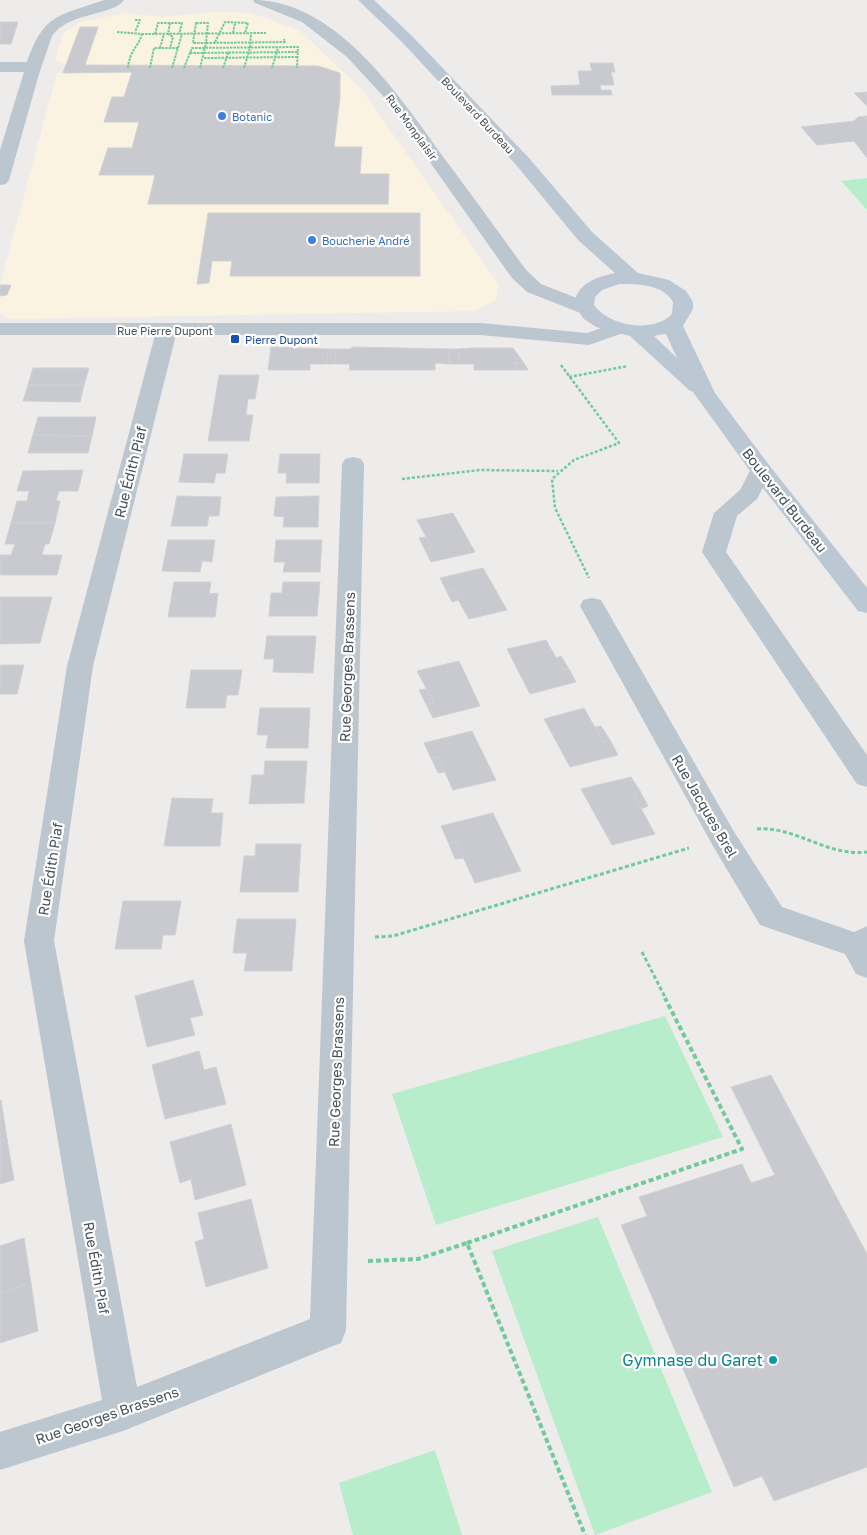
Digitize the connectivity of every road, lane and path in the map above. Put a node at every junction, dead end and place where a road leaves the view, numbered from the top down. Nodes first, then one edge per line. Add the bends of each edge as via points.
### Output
1 (116, 0) edge
2 (260, 0) edge
3 (365, 0) edge
4 (170, 23) junction
5 (235, 23) junction
6 (112, 32) dead end
7 (207, 33) junction
8 (222, 33) junction
9 (228, 33) junction
10 (233, 33) junction
11 (240, 33) junction
12 (245, 33) junction
13 (251, 33) junction
14 (266, 33) dead end
15 (284, 33) dead end
16 (142, 34) junction
17 (155, 34) junction
18 (164, 34) junction
19 (168, 34) junction
20 (181, 34) junction
21 (195, 34) junction
22 (207, 42) junction
23 (216, 42) junction
24 (226, 42) junction
25 (236, 42) junction
26 (250, 42) junction
27 (160, 48) junction
28 (170, 48) junction
29 (178, 48) junction
30 (207, 48) junction
31 (229, 48) junction
32 (250, 48) junction
33 (278, 48) junction
34 (228, 52) junction
35 (248, 52) junction
36 (277, 52) junction
37 (298, 52) junction
38 (190, 53) junction
39 (205, 53) junction
40 (204, 58) junction
41 (226, 58) junction
42 (247, 58) junction
43 (276, 58) junction
44 (297, 58) junction
45 (0, 67) edge
46 (33, 67) junction
47 (128, 68) dead end
48 (150, 68) dead end
49 (172, 68) dead end
50 (184, 68) dead end
51 (200, 68) dead end
52 (223, 68) dead end
53 (244, 68) dead end
54 (272, 68) dead end
55 (297, 68) dead end
56 (0, 180) edge
57 (585, 236) junction
58 (632, 278) junction
59 (600, 284) junction
60 (534, 288) junction
61 (589, 313) junction
62 (672, 325) junction
63 (0, 329) edge
64 (616, 329) junction
65 (167, 330) junction
66 (638, 332) junction
67 (540, 335) junction
68 (558, 362) dead end
69 (630, 365) dead end
70 (569, 377) junction
71 (704, 394) junction
72 (353, 464) dead end
73 (760, 470) junction
74 (558, 471) junction
75 (402, 479) dead end
76 (867, 605) edge
77 (592, 606) joint
78 (867, 777) edge
79 (723, 838) junction
80 (867, 852) edge
81 (340, 939) junction
82 (863, 950) edge
83 (642, 952) dead end
84 (467, 1243) junction
85 (330, 1262) junction
86 (123, 1412) junction
87 (0, 1451) edge
88 (585, 1535) edge

1 - 46 street via 70,16 48,29
2 - 60 street, Rue Monplaisir via 307,19 353,54 389,93 519,274
3 - 57 main road, Boulevard Burdeau via 407,39 516,155
4 - 17 path via 158,23
4 - 19 path
4 - 20 path via 182,22
5 - 8 path via 225,22
5 - 10 path
5 - 12 path via 248,23
6 - 16 path
7 - 8 path
7 - 21 path
7 - 21 path via 208,23 196,23
7 - 22 path
8 - 9 path
8 - 23 path
9 - 10 path
9 - 24 path
10 - 11 path
11 - 12 path
11 - 25 path
12 - 13 path
13 - 14 path
13 - 26 path
15 - 26 path via 285,42
16 - 17 path
16 - 47 path via 129,54
17 - 18 path
18 - 19 path
18 - 27 path
19 - 20 path
19 - 28 path via 172,37
20 - 21 path
20 - 29 path
21 - 22 path via 193,43
22 - 23 path
22 - 30 path
23 - 24 path
24 - 25 path
25 - 26 path
26 - 32 path
27 - 28 path
27 - 48 path via 154,48
28 - 29 path
29 - 49 path
30 - 31 path
30 - 38 path via 192,48
30 - 39 path
31 - 32 path
31 - 34 path
32 - 33 path
32 - 35 path
33 - 36 path
33 - 37 path via 298,48
34 - 35 path
34 - 39 path
34 - 41 path
35 - 36 path
35 - 42 path
36 - 37 path
36 - 43 path
37 - 44 path
38 - 39 path
38 - 50 path
39 - 40 path
40 - 41 path
40 - 51 path
41 - 42 path
41 - 52 path
42 - 43 path
42 - 53 path
43 - 44 path
43 - 54 path
44 - 55 path
45 - 46 street
46 - 56 street
57 - 58 main road, Boulevard Burdeau
57 - 59 main road, Boulevard Burdeau via 598,259
58 - 59 main road
58 - 62 main road via 663,284 683,300 685,309 681,318
59 - 60 street
59 - 61 main road via 584,300
60 - 61 street, Rue Monplaisir
61 - 64 main road
61 - 67 street, Rue Pierre Dupont via 565,331
62 - 66 main road
62 - 71 main road, Boulevard Burdeau
63 - 65 street, Rue Pierre Dupont
64 - 66 main road
64 - 67 street, Rue Pierre Dupont via 589,339
65 - 67 street, Rue Pierre Dupont via 481,329
65 - 86 street, Rue Édith Piaf via 80,666 39,941
66 - 71 main road, Boulevard Burdeau
68 - 70 path
69 - 70 path
70 - 74 path via 619,443 581,457
71 - 73 main road, Boulevard Burdeau
72 - 81 street, Rue Georges Brassens
73 - 76 main road, Boulevard Burdeau
73 - 78 street via 749,494 726,514 714,552
74 - 75 path via 528,468 475,470
74 - 77 path via 552,479 555,508 596,595
77 - 79 street, Rue Jacques Brel
79 - 80 path via 763,828 794,835 825,849 855,855
79 - 81 path via 393,936
79 - 82 street, Rue Jacques Brel via 771,916
81 - 85 street, Rue Georges Brassens
83 - 84 path via 742,1149
84 - 85 path via 418,1259
84 - 88 path
85 - 86 street, Rue Georges Brassens via 328,1330
86 - 87 street, Rue Georges Brassens

